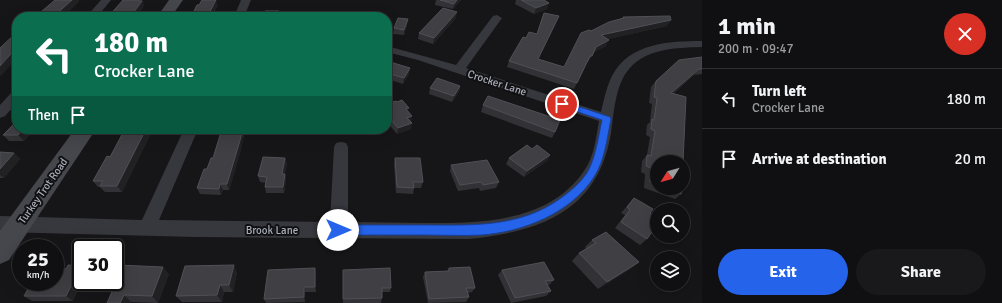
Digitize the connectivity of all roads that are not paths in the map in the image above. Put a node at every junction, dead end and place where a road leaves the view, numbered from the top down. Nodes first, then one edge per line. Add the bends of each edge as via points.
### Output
1 (106, 0) edge
2 (176, 0) edge
3 (246, 0) edge
4 (95, 12) edge
5 (168, 12) edge
6 (241, 12) edge
7 (497, 18) dead end
8 (702, 44) edge
9 (392, 50) edge
10 (459, 70) junction
11 (12, 96) edge
12 (0, 97) edge
13 (12, 100) edge
14 (0, 113) edge
15 (607, 119) junction
16 (82, 134) edge
17 (189, 134) edge
18 (341, 147) dead end
19 (10, 225) edge
20 (147, 228) junction
21 (338, 230) junction
22 (0, 252) edge

1 - 4 street
2 - 5 street
3 - 6 street
7 - 10 street
8 - 15 street, Brook Lane via 667,46 652,50 626,64 619,75
9 - 10 street, Crocker Lane
10 - 15 street, Crocker Lane
11 - 12 street
13 - 14 street
15 - 21 street, Brook Lane via 598,157 587,180 562,204 530,220 468,231
16 - 19 street, Turkey Trot Road
17 - 20 street
18 - 21 street
19 - 20 street, Brook Lane
19 - 22 street, Turkey Trot Road
20 - 21 street, Brook Lane

